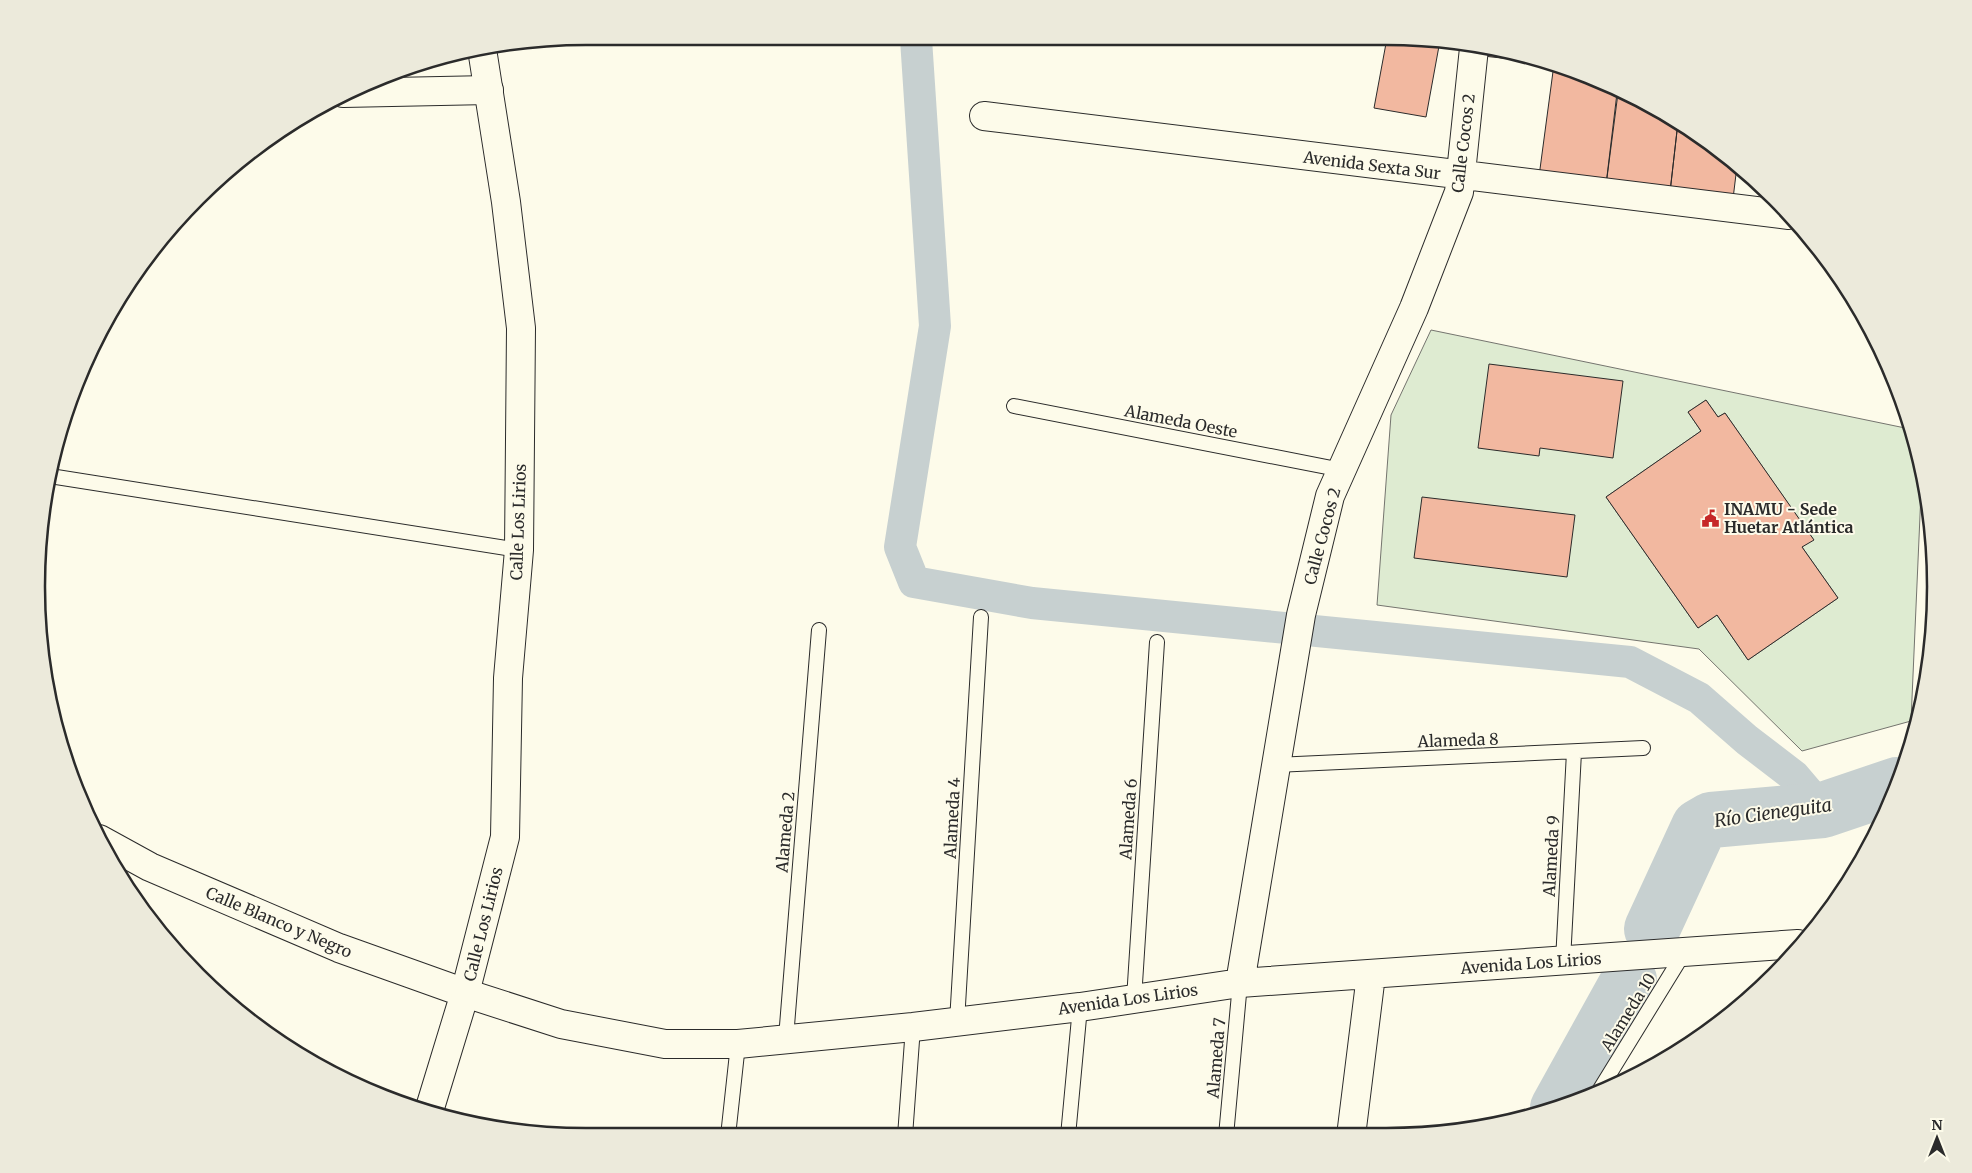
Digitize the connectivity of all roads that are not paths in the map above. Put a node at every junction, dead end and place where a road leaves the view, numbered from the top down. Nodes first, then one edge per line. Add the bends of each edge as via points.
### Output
1 (1474, 53) edge
2 (483, 55) edge
3 (490, 90) junction
4 (365, 93) edge
5 (984, 116) dead end
6 (1461, 176) junction
7 (1779, 215) edge
8 (1014, 406) dead end
9 (1342, 470) junction
10 (56, 477) edge
11 (519, 550) junction
12 (981, 617) dead end
13 (819, 630) dead end
14 (1158, 642) dead end
15 (1643, 748) dead end
16 (1574, 752) junction
17 (1274, 765) junction
18 (113, 847) edge
19 (1793, 944) edge
20 (1686, 951) junction
21 (1562, 961) junction
22 (1371, 975) junction
23 (1240, 983) junction
24 (465, 993) junction
25 (1134, 999) junction
26 (1080, 1007) junction
27 (957, 1022) junction
28 (912, 1028) junction
29 (786, 1038) junction
30 (738, 1044) junction
31 (1605, 1081) edge
32 (430, 1105) edge
33 (729, 1128) edge
34 (906, 1128) edge
35 (1069, 1128) edge
36 (1227, 1128) edge
37 (1352, 1128) edge

1 - 6 street, Calle Cocos 2
2 - 3 street, Calle Los Lirios
3 - 4 street
3 - 11 street, Calle Los Lirios via 521,328
5 - 6 street, Avenida Sexta Sur
6 - 7 street, Avenida Sexta Sur
6 - 9 street, Calle Cocos 2 via 1459,192 1414,308
8 - 9 lane, Alameda Oeste
9 - 17 street, Calle Cocos 2 via 1330,496 1301,615
10 - 11 lane
11 - 24 street, Calle Los Lirios via 508,678 505,837
12 - 27 lane, Alameda 4
13 - 29 lane, Alameda 2
14 - 25 lane, Alameda 6
15 - 16 lane, Alameda 8
16 - 17 lane, Alameda 8
16 - 21 lane, Alameda 9
17 - 23 street, Calle Cocos 2
18 - 24 street, Calle Blanco y Negro via 150,867 339,948
19 - 20 street, Avenida Los Lirios
20 - 21 street, Avenida Los Lirios
20 - 31 lane, Alameda 10
21 - 22 street, Avenida Los Lirios
22 - 23 street, Avenida Los Lirios
22 - 37 street
23 - 25 street, Avenida Los Lirios
23 - 36 lane, Alameda 7
24 - 30 street, Avenida Los Lirios via 561,1024 656,1042
24 - 32 street, Calle Los Lirios
25 - 26 street, Avenida Los Lirios
26 - 27 street, Avenida Los Lirios
26 - 35 lane
27 - 28 street, Avenida Los Lirios
28 - 29 street, Avenida Los Lirios
28 - 34 lane
29 - 30 street, Avenida Los Lirios
30 - 33 lane

